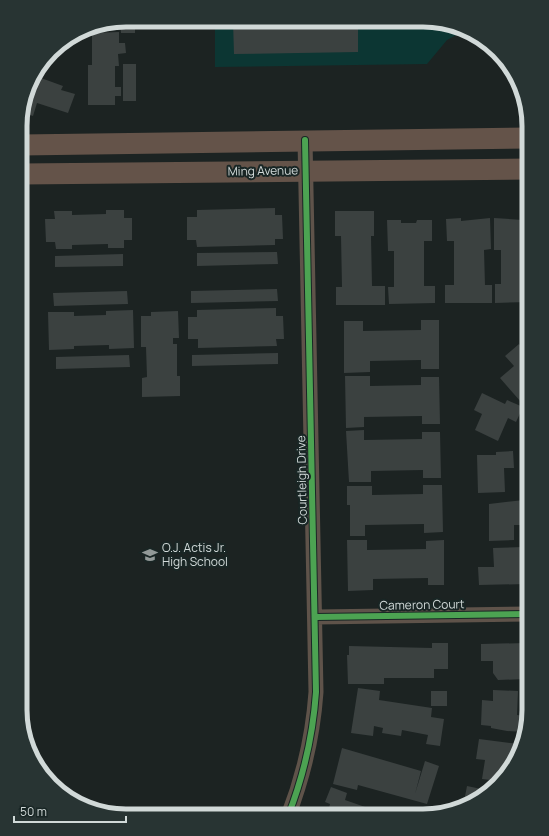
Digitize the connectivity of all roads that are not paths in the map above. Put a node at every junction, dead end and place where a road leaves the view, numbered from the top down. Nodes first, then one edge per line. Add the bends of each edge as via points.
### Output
1 (522, 138) edge
2 (305, 140) junction
3 (27, 144) edge
4 (522, 168) edge
5 (306, 171) junction
6 (27, 174) edge
7 (522, 614) edge
8 (316, 618) junction
9 (291, 809) edge

1 - 2 main road
2 - 3 main road
2 - 5 street, Courtleigh Drive
4 - 5 main road, Ming Avenue
5 - 6 main road, Ming Avenue
5 - 8 street, Courtleigh Drive
7 - 8 street, Cameron Court
8 - 9 street, Courtleigh Drive via 314,721 308,756

